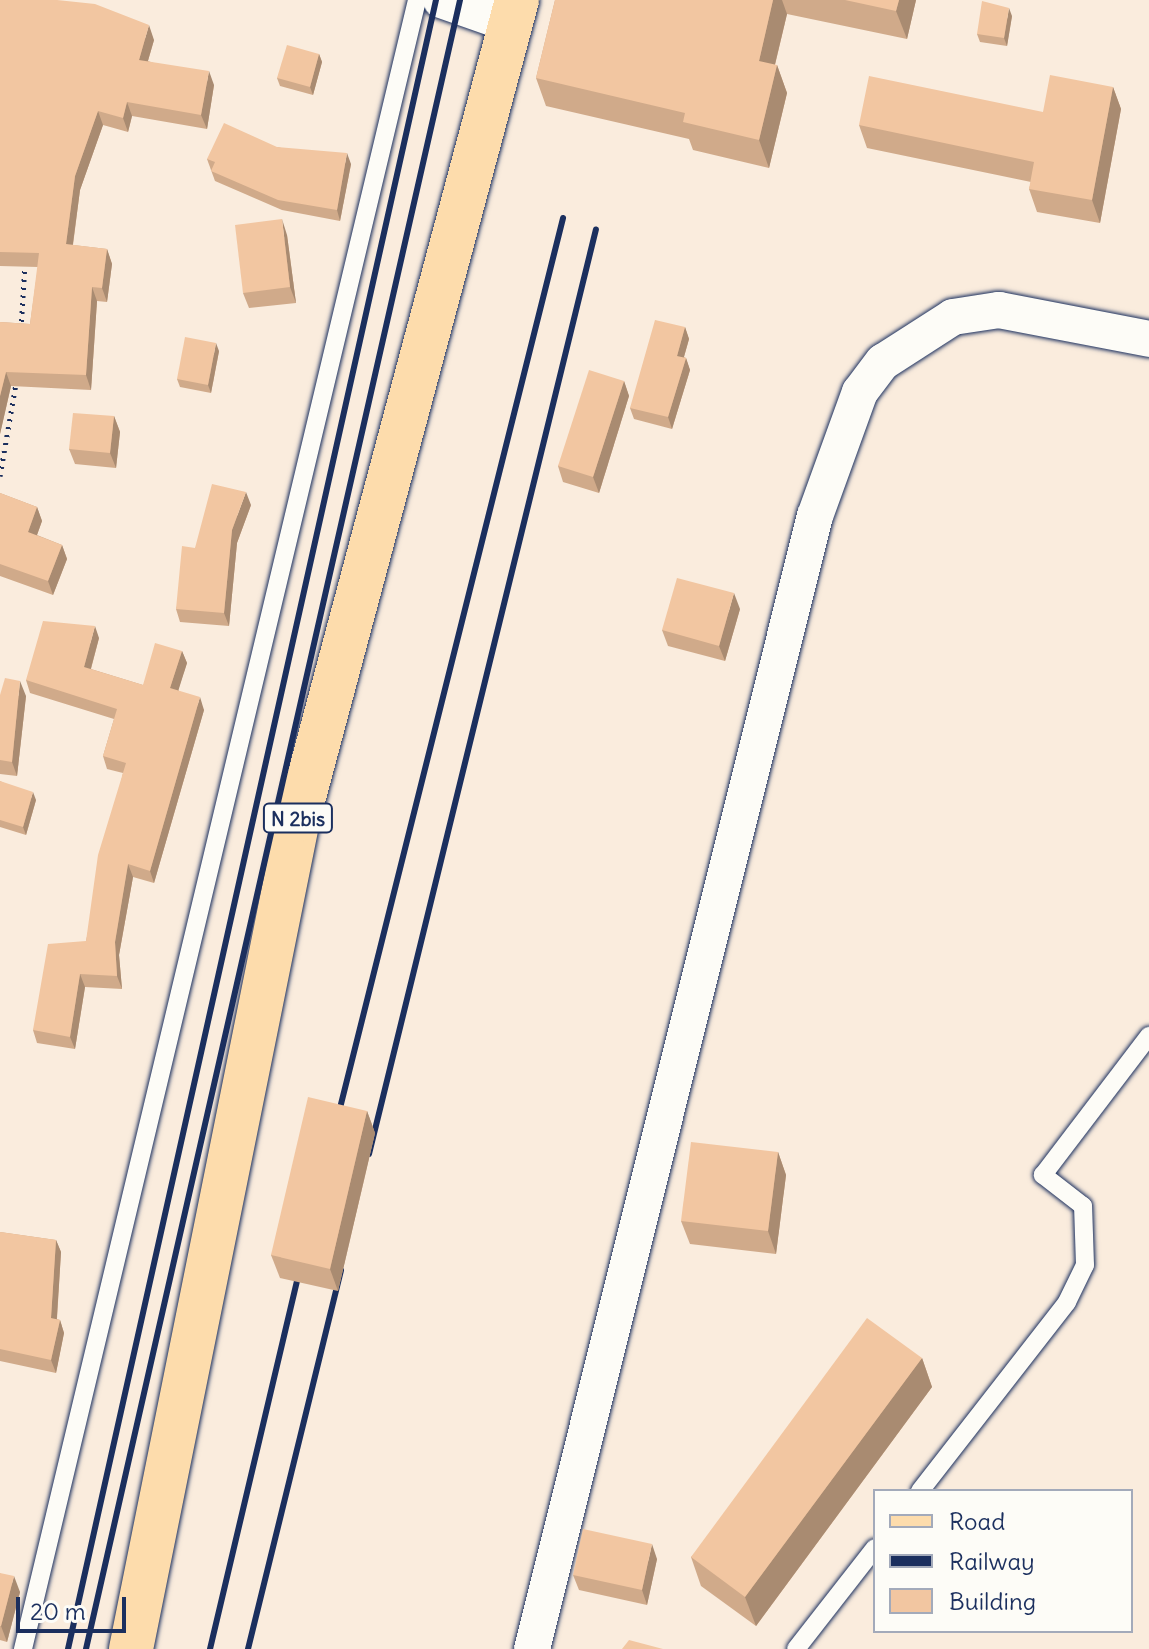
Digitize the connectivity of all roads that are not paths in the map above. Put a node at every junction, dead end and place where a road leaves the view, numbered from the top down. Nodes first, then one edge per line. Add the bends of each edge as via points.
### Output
1 (417, 0) edge
2 (441, 0) edge
3 (514, 12) edge
4 (1149, 339) edge
5 (1149, 1036) edge
6 (922, 1489) edge
7 (873, 1551) edge
8 (23, 1649) edge
9 (131, 1649) edge
10 (532, 1649) edge
11 (796, 1649) edge

1 - 8 lane
2 - 3 street
3 - 9 main road, N 2bis via 298,819
4 - 10 street via 999,310 953,317 883,362 860,392 815,516
5 - 6 lane via 1043,1175 1083,1206 1085,1265 1067,1302
7 - 11 lane

